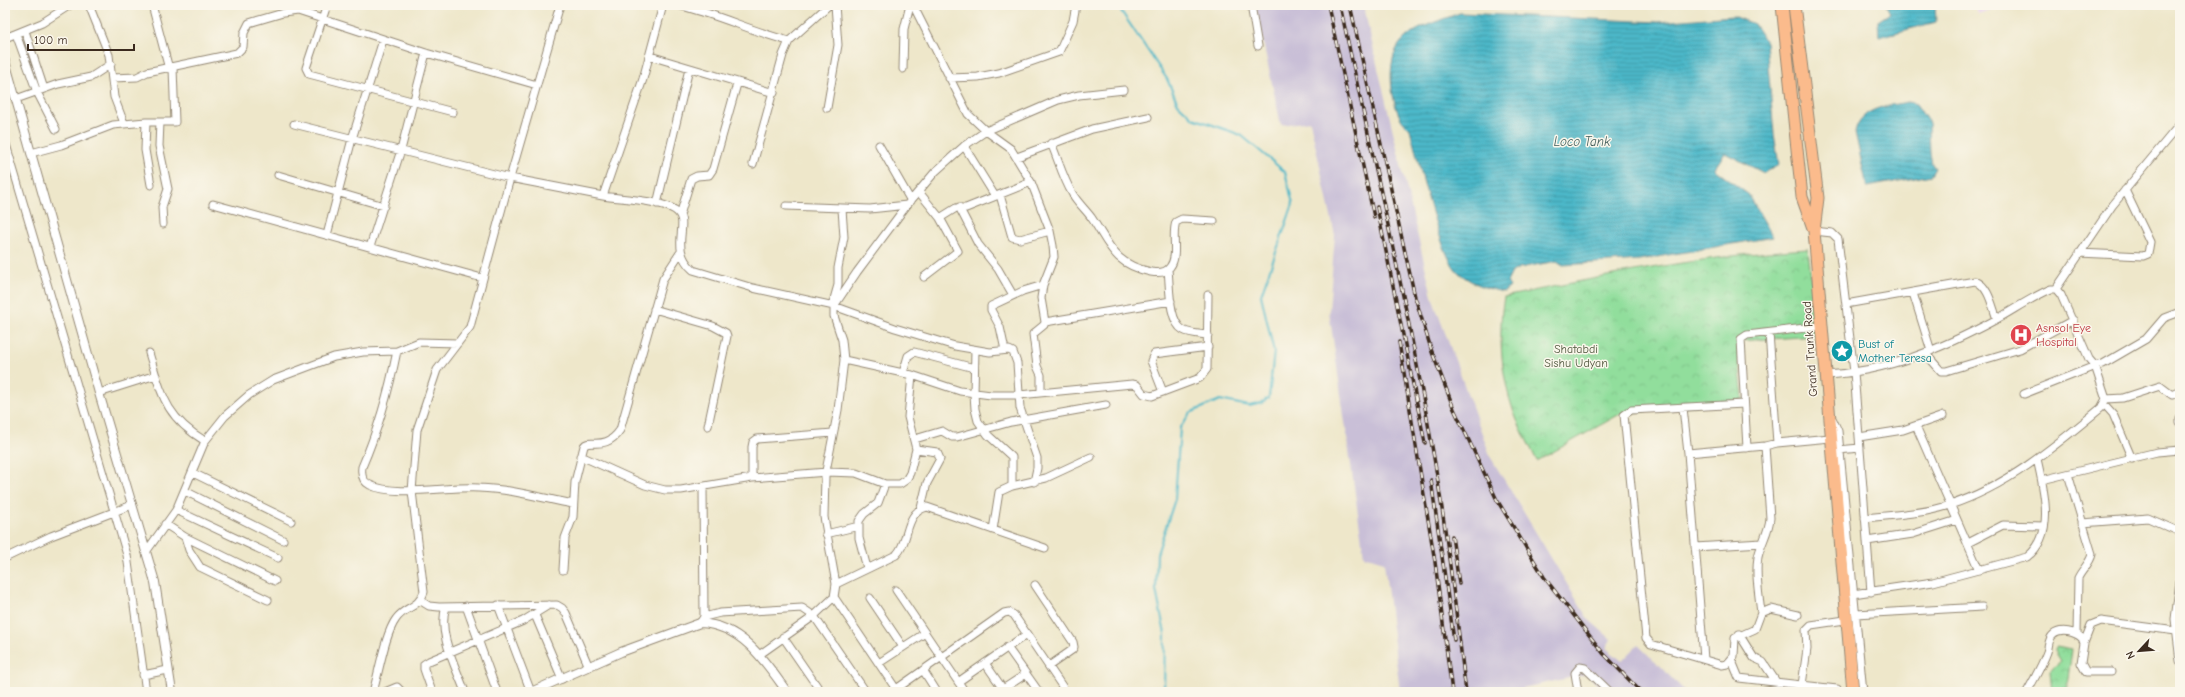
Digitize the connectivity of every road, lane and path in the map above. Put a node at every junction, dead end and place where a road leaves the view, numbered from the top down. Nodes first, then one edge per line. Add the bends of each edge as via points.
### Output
1 (70, 5) edge
2 (88, 5) edge
3 (152, 5) edge
4 (326, 5) edge
5 (560, 5) edge
6 (663, 5) edge
7 (678, 5) edge
8 (829, 5) edge
9 (835, 5) edge
10 (912, 5) edge
11 (1076, 5) edge
12 (1251, 5) edge
13 (1782, 5) edge
14 (1794, 5) edge
15 (322, 19) junction
16 (25, 31) junction
17 (16, 34) junction
18 (5, 38) edge
19 (383, 40) junction
20 (789, 41) junction
21 (1258, 46) dead end
22 (426, 54) junction
23 (650, 56) junction
24 (5, 61) edge
25 (111, 64) junction
26 (171, 68) junction
27 (689, 68) junction
28 (903, 69) dead end
29 (112, 78) junction
30 (949, 78) junction
31 (737, 84) junction
32 (537, 85) junction
33 (40, 90) junction
34 (367, 90) junction
35 (1124, 90) dead end
36 (774, 93) junction
37 (16, 99) junction
38 (413, 102) junction
39 (827, 108) dead end
40 (452, 112) dead end
41 (1148, 117) dead end
42 (146, 122) junction
43 (160, 122) junction
44 (124, 123) junction
45 (294, 124) dead end
46 (2180, 124) edge
47 (56, 129) dead end
48 (986, 131) junction
49 (352, 139) junction
50 (5, 141) edge
51 (1051, 143) junction
52 (879, 145) dead end
53 (964, 146) junction
54 (401, 150) junction
55 (31, 153) junction
56 (1017, 157) junction
57 (753, 164) dead end
58 (278, 175) dead end
59 (510, 178) junction
60 (1031, 182) junction
61 (150, 184) dead end
62 (2125, 190) junction
63 (919, 192) junction
64 (339, 193) junction
65 (603, 196) junction
66 (998, 196) junction
67 (909, 203) junction
68 (213, 204) dead end
69 (657, 204) junction
70 (384, 206) junction
71 (786, 206) dead end
72 (959, 207) junction
73 (842, 209) junction
74 (680, 215) junction
75 (940, 218) junction
76 (1214, 221) dead end
77 (163, 224) dead end
78 (1050, 230) junction
79 (1814, 231) junction
80 (327, 235) junction
81 (370, 247) junction
82 (680, 253) junction
83 (2079, 253) junction
84 (1168, 270) junction
85 (924, 277) dead end
86 (482, 278) junction
87 (1043, 285) junction
88 (2056, 289) junction
89 (1913, 293) junction
90 (1013, 295) junction
91 (1208, 295) dead end
92 (1171, 301) junction
93 (1846, 304) junction
94 (833, 306) junction
95 (654, 309) junction
96 (2180, 312) edge
97 (1997, 319) junction
98 (2073, 320) junction
99 (1045, 322) junction
100 (1822, 326) junction
101 (1769, 332) junction
102 (1208, 335) junction
103 (458, 344) junction
104 (1208, 347) junction
105 (974, 350) junction
106 (1005, 350) junction
107 (397, 351) junction
108 (1929, 352) junction
109 (149, 353) dead end
110 (844, 360) junction
111 (2095, 366) junction
112 (974, 368) junction
113 (1854, 372) junction
114 (903, 373) junction
115 (156, 375) junction
116 (912, 375) junction
117 (1825, 375) junction
118 (2180, 391) edge
119 (1041, 392) junction
120 (1163, 392) junction
121 (98, 393) junction
122 (974, 394) junction
123 (2024, 394) dead end
124 (1019, 395) junction
125 (2105, 401) junction
126 (1744, 404) junction
127 (1106, 405) dead end
128 (1827, 407) junction
129 (1683, 408) junction
130 (1943, 416) dead end
131 (2180, 419) edge
132 (1023, 420) junction
133 (2180, 423) edge
134 (708, 426) dead end
135 (1916, 426) junction
136 (984, 431) junction
137 (833, 433) junction
138 (1859, 437) junction
139 (1830, 438) junction
140 (915, 439) junction
141 (205, 441) junction
142 (1777, 443) junction
143 (1765, 446) junction
144 (1747, 448) junction
145 (1860, 448) junction
146 (916, 449) junction
147 (1838, 450) junction
148 (2180, 450) edge
149 (1688, 453) junction
150 (581, 456) junction
151 (1091, 457) dead end
152 (2037, 459) junction
153 (2132, 459) junction
154 (827, 472) junction
155 (193, 473) junction
156 (2068, 474) junction
157 (752, 478) junction
158 (2042, 480) junction
159 (1034, 482) junction
160 (885, 484) junction
161 (1012, 486) junction
162 (703, 487) junction
163 (185, 491) junction
164 (412, 491) junction
165 (573, 504) junction
166 (132, 505) junction
167 (1950, 505) junction
168 (921, 508) junction
169 (176, 510) junction
170 (113, 513) junction
171 (1865, 518) junction
172 (1957, 520) junction
173 (291, 521) dead end
174 (2082, 523) junction
175 (165, 524) junction
176 (859, 526) junction
177 (2044, 526) junction
178 (993, 530) junction
179 (2180, 532) edge
180 (826, 534) junction
181 (186, 537) junction
182 (283, 540) dead end
183 (1867, 541) junction
184 (1762, 543) junction
185 (1968, 543) junction
186 (1695, 546) junction
187 (1045, 548) dead end
188 (146, 552) junction
189 (5, 558) edge
190 (278, 558) dead end
191 (867, 568) junction
192 (563, 570) dead end
193 (1979, 570) junction
194 (276, 581) dead end
195 (836, 584) junction
196 (1035, 585) dead end
197 (2180, 585) edge
198 (896, 590) dead end
199 (1871, 592) junction
200 (1852, 594) junction
201 (834, 597) junction
202 (870, 598) dead end
203 (268, 600) dead end
204 (421, 601) junction
205 (498, 605) junction
206 (550, 605) junction
207 (466, 606) junction
208 (446, 607) junction
209 (1982, 607) dead end
210 (1761, 613) junction
211 (1798, 614) dead end
212 (1856, 614) junction
213 (535, 615) junction
214 (814, 616) junction
215 (702, 620) junction
216 (1845, 620) junction
217 (506, 628) junction
218 (2176, 631) junction
219 (925, 633) junction
220 (1027, 634) junction
221 (1739, 634) junction
222 (2077, 634) junction
223 (783, 637) junction
224 (478, 640) junction
225 (2084, 643) junction
226 (903, 647) junction
227 (1007, 648) junction
228 (451, 652) junction
229 (760, 655) junction
230 (941, 657) junction
231 (1704, 659) junction
232 (1732, 661) junction
233 (2180, 661) edge
234 (879, 663) junction
235 (985, 663) junction
236 (1049, 666) junction
237 (589, 667) junction
238 (168, 670) junction
239 (922, 670) junction
240 (2111, 672) dead end
241 (1026, 674) junction
242 (144, 675) junction
243 (562, 679) junction
244 (958, 682) junction
245 (1777, 683) junction
246 (1802, 685) junction
247 (896, 691) edge
248 (1004, 691) edge
249 (146, 692) edge
250 (172, 692) edge
251 (373, 692) edge
252 (385, 692) edge
253 (402, 692) edge
254 (432, 692) edge
255 (465, 692) edge
256 (497, 692) edge
257 (531, 692) edge
258 (787, 692) edge
259 (821, 692) edge
260 (866, 692) edge
261 (937, 692) edge
262 (965, 692) edge
263 (1039, 692) edge
264 (1066, 692) edge
265 (1578, 692) edge
266 (1610, 692) edge
267 (1837, 692) edge
268 (1852, 692) edge
269 (1863, 692) edge
270 (2027, 692) edge

1 - 16 street
2 - 25 street via 103,36
3 - 26 street
4 - 15 street
5 - 32 street
6 - 23 street
7 - 20 street via 702,10 762,34
8 - 20 street
9 - 39 street via 838,45
10 - 28 street via 904,29
10 - 30 street
11 - 30 street via 1074,21 1059,52 978,78
12 - 21 street
13 - 79 main road via 1802,197
14 - 79 main road, Grand Trunk Road via 1818,198
15 - 19 street
15 - 26 street via 298,11 254,20 245,27 243,47 237,53
15 - 34 street via 306,72
16 - 17 street
16 - 33 street
17 - 18 street
17 - 33 street
19 - 22 street
19 - 34 street
20 - 36 street
22 - 32 street
22 - 38 street
23 - 27 street
23 - 65 street
24 - 37 street
25 - 29 street
25 - 33 street via 91,77
26 - 29 street via 147,72 136,77
26 - 43 street via 176,118 172,124
27 - 31 street
27 - 69 street
29 - 44 street via 114,97
30 - 48 street via 968,114
31 - 36 street
31 - 74 street via 714,169 709,175 691,179
32 - 59 street
33 - 37 street
33 - 47 street
34 - 38 street
34 - 49 street
35 - 48 street via 1058,100
36 - 57 street
37 - 55 street
38 - 40 street
38 - 54 street
41 - 51 street via 1092,129
42 - 43 street
42 - 44 street
42 - 61 street via 145,150
43 - 77 street via 159,146 168,189 162,207
44 - 55 street
45 - 49 street
46 - 62 street
48 - 53 street
48 - 56 street via 1011,149
49 - 54 street
49 - 64 street
50 - 170 street
51 - 56 street
51 - 84 street via 1071,193 1090,216 1117,257 1138,269 1154,272
52 - 67 street
53 - 63 street via 935,172
53 - 66 street
54 - 59 street
54 - 70 street
55 - 121 street
56 - 60 street
58 - 64 street
59 - 65 street
59 - 86 street
60 - 66 street
60 - 78 street
62 - 83 street
62 - 83 street via 2150,242 2148,254 2143,256
63 - 67 street
63 - 75 street
64 - 70 street
64 - 80 street
65 - 69 street
66 - 72 street via 966,208
66 - 78 street via 1012,238 1020,239
67 - 73 street via 870,209
67 - 94 street
68 - 80 street
69 - 74 street via 673,209
70 - 81 street
71 - 73 street
72 - 75 street
72 - 90 street via 978,244 998,269
73 - 94 street via 844,237
74 - 82 street
75 - 85 street via 958,252
76 - 84 street via 1182,219 1176,222 1173,259
78 - 87 street via 1054,257
79 - 93 street via 1832,233 1838,239
79 - 100 main road, Grand Trunk Road
80 - 81 street
81 - 86 street
82 - 94 street via 693,270 753,288
82 - 95 street via 663,279
83 - 88 street
84 - 92 street
86 - 103 street via 470,327
87 - 90 street
87 - 99 street via 1041,298
88 - 97 street via 2046,291
88 - 98 street
89 - 93 street
89 - 97 street via 1975,281 1985,288
89 - 108 street
90 - 106 street via 992,306 991,310 1000,327
91 - 102 street
92 - 99 street
92 - 102 street via 1173,316 1182,329
93 - 113 street
94 - 105 street via 894,328
94 - 110 street via 842,340
95 - 134 street via 713,326 726,333
95 - 150 street via 620,430 614,440 602,444 585,444
96 - 111 street via 2159,322 2146,339
97 - 108 street
98 - 108 street via 2020,349 1946,371 1937,368
98 - 111 street
99 - 119 street via 1044,326 1033,334
100 - 101 street
100 - 117 main road, Grand Trunk Road
101 - 126 street via 1747,335 1740,339
101 - 142 street
102 - 104 street
103 - 107 street via 419,342
103 - 164 street via 437,370 417,430
104 - 120 street via 1207,369 1204,375
104 - 120 street via 1154,354 1151,361
105 - 106 street
105 - 112 street
106 - 124 street via 1016,356
107 - 141 street via 334,356 273,380 249,395 225,416
107 - 164 street via 390,385 361,476 370,485
108 - 113 street via 1886,366
109 - 115 street
110 - 114 street
110 - 137 street
111 - 123 street
111 - 125 street
112 - 114 street via 914,352 908,356
112 - 122 street
113 - 117 street
113 - 138 street
114 - 116 street
115 - 121 street
115 - 141 street via 169,411 183,427
116 - 122 street
116 - 140 street via 908,416
117 - 128 main road, Grand Trunk Road
118 - 125 street via 2172,395 2160,386
119 - 120 street via 1132,384 1137,385 1148,396
119 - 124 street
121 - 166 street
122 - 124 street
122 - 136 street via 975,409
124 - 132 street
125 - 152 street via 2071,434
125 - 153 street
126 - 129 street
126 - 144 street
127 - 132 street
128 - 139 main road, Grand Trunk Road
128 - 147 street via 1838,431
129 - 149 street
129 - 231 street via 1631,410 1627,412 1624,420 1646,638 1651,644
130 - 135 street
131 - 133 street
132 - 136 street
132 - 159 street via 1037,458
135 - 138 street
135 - 167 street
136 - 140 street via 952,437 942,431
136 - 161 street via 1012,457
137 - 154 street
137 - 157 street via 757,439 752,447
138 - 145 street
139 - 142 street
139 - 216 main road, Grand Trunk Road
140 - 146 street
141 - 155 street
142 - 143 street
143 - 144 street
143 - 184 street via 1770,518 1769,528
144 - 149 street
145 - 147 street
145 - 171 street
146 - 160 street via 906,480 894,485
146 - 168 street via 937,452 940,459 927,484
147 - 200 street
148 - 153 street via 2157,452
149 - 186 street
150 - 162 street via 645,485 665,490
150 - 165 street
151 - 159 street
152 - 158 street
152 - 167 street via 1993,486
153 - 156 street
154 - 157 street
154 - 160 street via 856,473
154 - 180 street via 824,517
155 - 163 street
155 - 173 street
156 - 158 street
156 - 174 street
157 - 162 street
158 - 177 street via 2046,508
159 - 161 street
160 - 176 street via 878,503 864,514
161 - 178 street via 999,492
162 - 215 street
163 - 169 street
163 - 182 street
164 - 165 street via 445,488 506,490
164 - 204 street via 424,592
165 - 192 street via 573,517 565,538
166 - 170 street
166 - 188 street
167 - 171 street
167 - 172 street
168 - 178 street via 935,509
168 - 191 street via 908,528 900,551
169 - 175 street
169 - 190 street
170 - 189 street via 51,536
170 - 242 street via 127,555
171 - 183 street
172 - 183 street via 1913,534
172 - 185 street
174 - 179 street via 2148,518
174 - 222 street via 2092,554 2091,560 2078,578
175 - 181 street
175 - 188 street
176 - 180 street
176 - 191 street
177 - 185 street via 2003,524
177 - 193 street via 2034,552 2026,557
178 - 187 street
180 - 195 street
181 - 194 street
181 - 203 street via 189,550 200,567
183 - 199 street
184 - 186 street
184 - 210 street via 1757,566
185 - 193 street
186 - 231 street
188 - 238 street via 155,582
191 - 195 street
193 - 199 street via 1933,582
195 - 201 street
196 - 236 street via 1074,647
197 - 218 street
198 - 219 street
199 - 200 street
200 - 212 street
201 - 214 street
201 - 234 street
202 - 226 street
204 - 208 street via 429,606
204 - 251 street via 396,618 390,629
205 - 206 street
205 - 207 street
205 - 217 street
206 - 213 street
206 - 237 street via 562,608 566,613
207 - 208 street
207 - 224 street
208 - 228 street via 444,624
209 - 212 street
210 - 211 street via 1771,609
210 - 221 street via 1755,629
212 - 269 street
213 - 217 street
213 - 243 street
214 - 215 street via 802,608 720,613
214 - 223 street
214 - 260 street
215 - 229 street via 746,641
215 - 237 street
216 - 246 street via 1811,625 1806,630 1807,649
216 - 268 main road, Grand Trunk Road
217 - 224 street
217 - 257 street
218 - 225 street via 2100,621 2092,625
218 - 233 street
219 - 226 street
219 - 230 street
220 - 227 street
220 - 230 street via 1014,615 1004,613
220 - 236 street
221 - 232 street via 1734,638
221 - 245 street via 1754,658 1763,662
222 - 225 street
222 - 270 street via 2053,634 2044,659
223 - 229 street
223 - 259 street
224 - 228 street
224 - 256 street
225 - 240 street via 2082,668 2092,673
226 - 234 street
227 - 235 street
227 - 241 street
228 - 254 street via 424,664
228 - 255 street
229 - 258 street
230 - 239 street
230 - 244 street
231 - 232 street via 1722,665
232 - 245 street via 1739,678
234 - 247 street
235 - 244 street
235 - 248 street
236 - 264 street
237 - 243 street
238 - 242 street
238 - 250 street
239 - 247 street
239 - 261 street
241 - 248 street
241 - 263 street
242 - 249 street
243 - 257 street
244 - 262 street
245 - 246 street
246 - 267 street via 1837,689
252 - 253 street via 397,687
265 - 266 street via 1575,672 1580,667 1585,668

